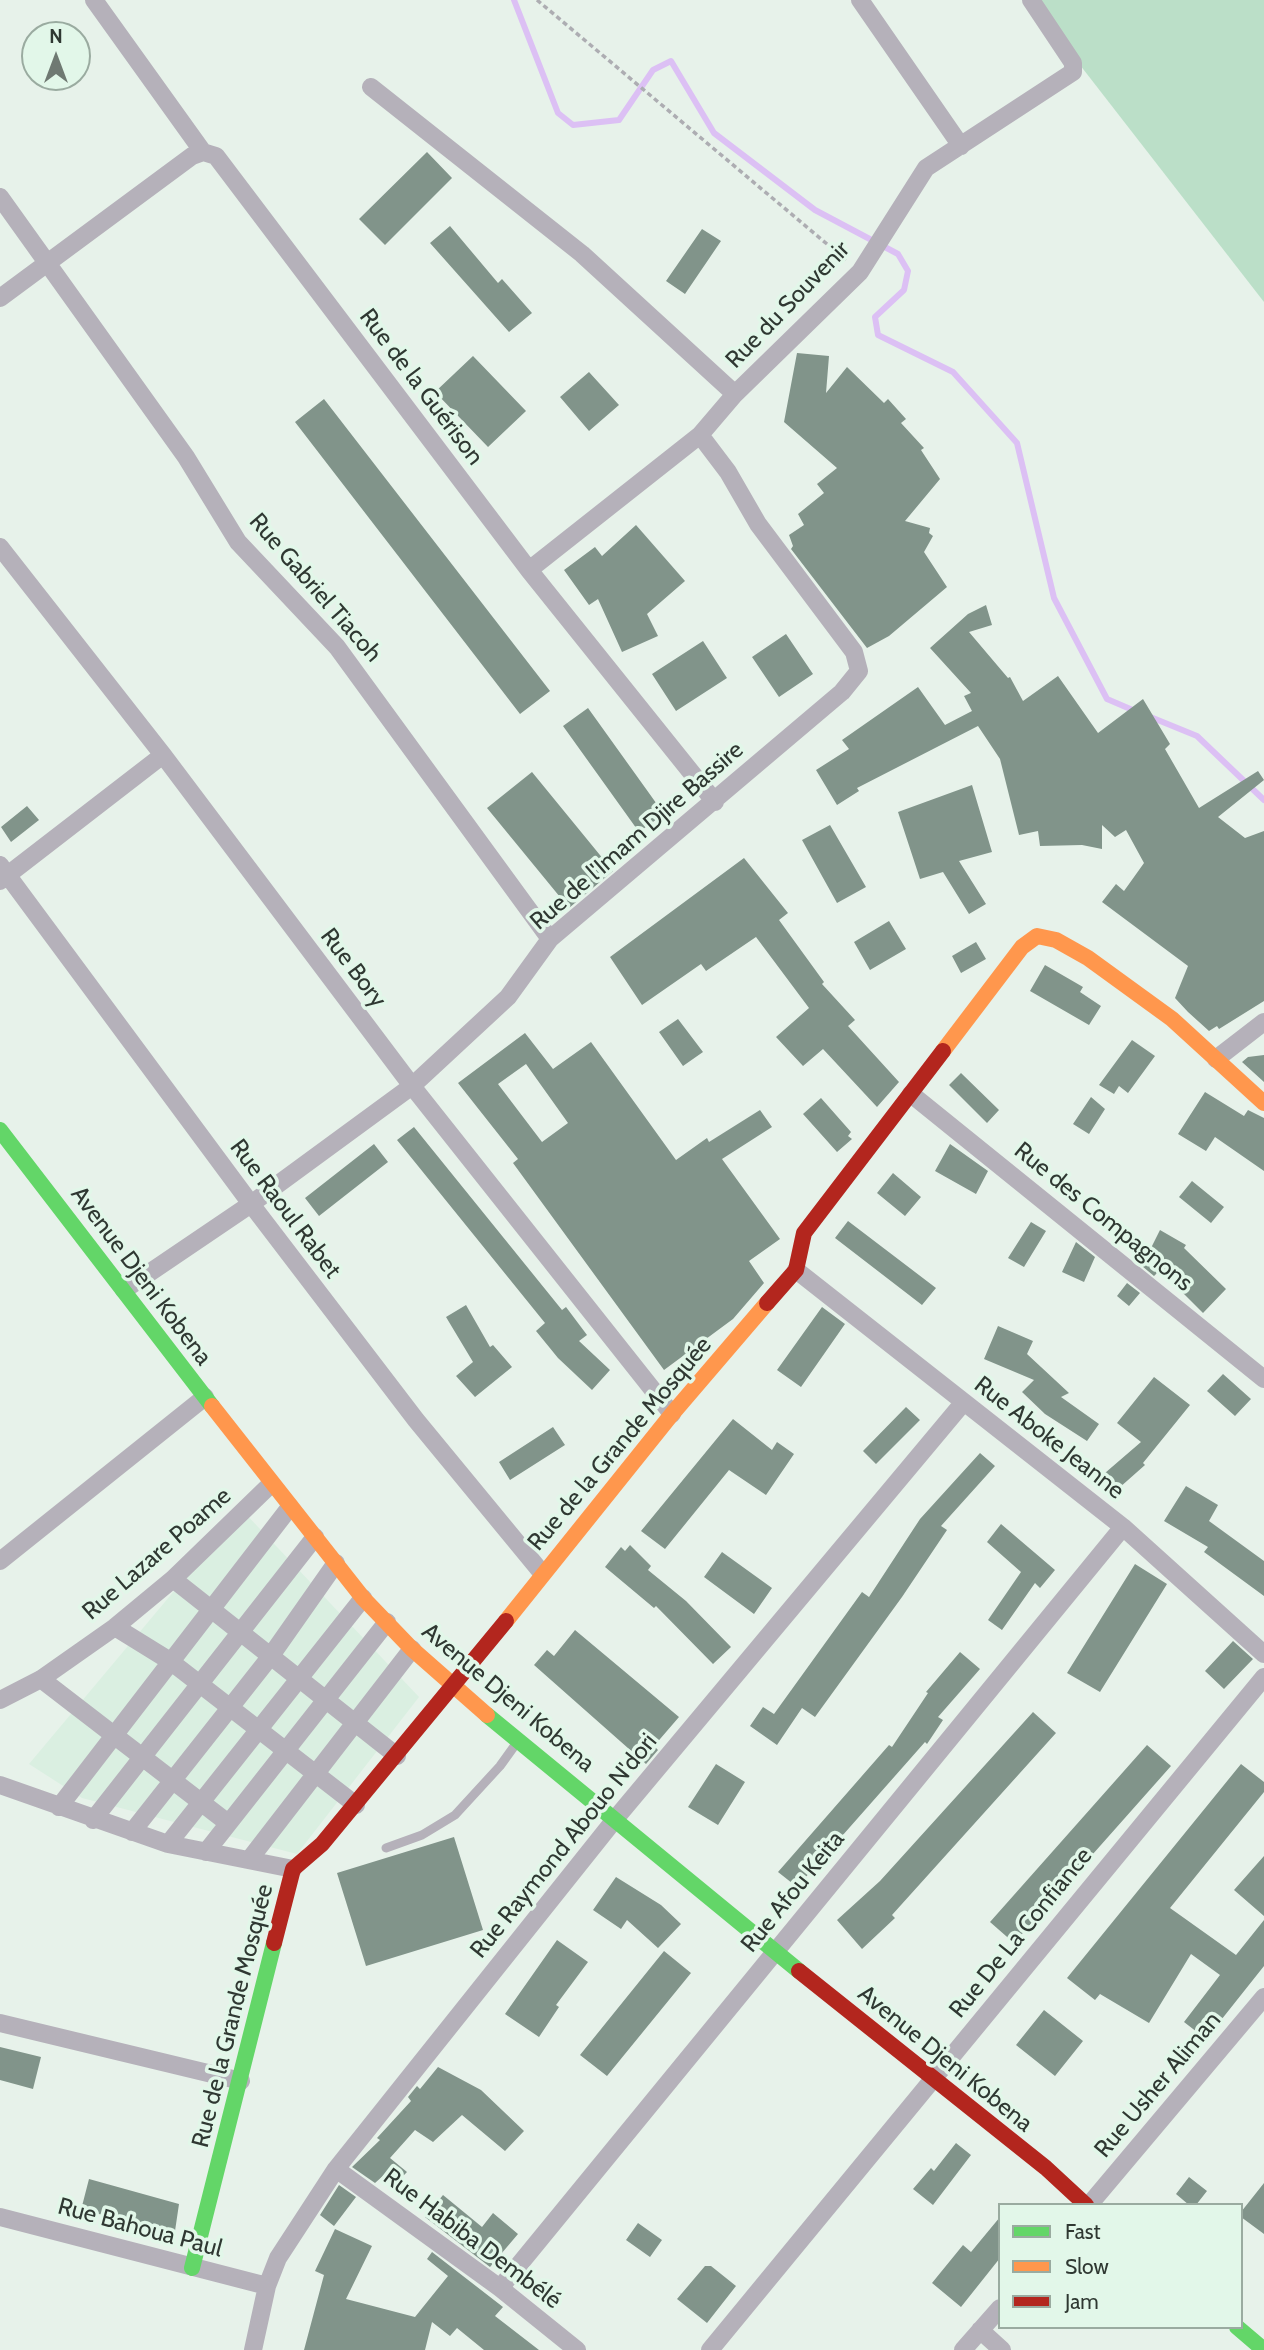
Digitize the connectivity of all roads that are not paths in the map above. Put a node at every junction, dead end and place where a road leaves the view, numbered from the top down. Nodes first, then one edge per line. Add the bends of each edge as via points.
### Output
1 (94, 0) edge
2 (860, 0) edge
3 (1031, 0) edge
4 (371, 87) dead end
5 (961, 146) junction
6 (203, 152) junction
7 (0, 197) edge
8 (47, 263) junction
9 (0, 298) edge
10 (735, 394) junction
11 (700, 435) junction
12 (0, 547) edge
13 (529, 570) junction
14 (163, 755) junction
15 (715, 802) junction
16 (2, 874) edge
17 (550, 939) junction
18 (1264, 1022) edge
19 (1216, 1059) junction
20 (412, 1086) junction
21 (911, 1094) junction
22 (1264, 1103) edge
23 (0, 1130) edge
24 (251, 1204) junction
25 (796, 1270) junction
26 (124, 1290) junction
27 (1264, 1379) edge
28 (205, 1397) junction
29 (963, 1403) junction
30 (672, 1414) junction
31 (271, 1484) junction
32 (290, 1507) junction
33 (1123, 1527) junction
34 (315, 1538) junction
35 (0, 1561) edge
36 (336, 1563) junction
37 (542, 1573) junction
38 (173, 1578) junction
39 (363, 1598) junction
40 (211, 1611) junction
41 (387, 1622) junction
42 (115, 1627) junction
43 (241, 1634) junction
44 (412, 1649) junction
45 (1264, 1654) edge
46 (270, 1657) junction
47 (170, 1661) junction
48 (1264, 1677) edge
49 (41, 1679) junction
50 (300, 1680) junction
51 (200, 1685) junction
52 (451, 1685) junction
53 (0, 1700) edge
54 (326, 1701) junction
55 (229, 1708) junction
56 (355, 1724) junction
57 (259, 1731) junction
58 (113, 1733) junction
59 (519, 1740) junction
60 (285, 1752) junction
61 (143, 1756) junction
62 (397, 1756) junction
63 (315, 1775) junction
64 (172, 1779) junction
65 (0, 1785) edge
66 (202, 1802) junction
67 (356, 1805) junction
68 (59, 1807) junction
69 (616, 1818) junction
70 (93, 1820) junction
71 (228, 1823) junction
72 (132, 1832) junction
73 (168, 1844) junction
74 (386, 1849) dead end
75 (206, 1852) junction
76 (249, 1860) junction
77 (293, 1869) junction
78 (775, 1952) junction
79 (1264, 1997) edge
80 (0, 2023) edge
81 (932, 2079) junction
82 (241, 2081) junction
83 (336, 2169) junction
84 (1085, 2203) edge
85 (1089, 2203) edge
86 (0, 2217) edge
87 (192, 2268) junction
88 (267, 2286) junction
89 (500, 2288) junction
90 (998, 2310) edge
91 (1239, 2329) edge
92 (980, 2330) junction
93 (1263, 2348) edge
94 (253, 2350) edge
95 (577, 2350) edge
96 (710, 2350) edge
97 (963, 2350) edge
98 (1002, 2350) edge

1 - 6 street, Rue de la Guérison
2 - 5 street
3 - 5 street, Rue du Souvenir via 1073,63 1073,72
4 - 10 street via 582,254
5 - 10 street, Rue du Souvenir via 926,168 860,272
6 - 8 street
6 - 13 street, Rue de la Guérison via 216,156
7 - 8 street, Rue Gabriel Tiacoh
8 - 9 street
8 - 17 street, Rue Gabriel Tiacoh via 187,457 238,542 337,647
10 - 11 street, Rue du Souvenir
11 - 13 street, Rue du Souvenir
11 - 15 street, Rue de l'Imam Djire Bassire via 758,524 854,652 859,671 842,692
12 - 14 street, Rue Bory
13 - 15 street, Rue de la Guérison
14 - 16 street
14 - 20 street, Rue Bory
15 - 17 street, Rue de l'Imam Djire Bassire
16 - 24 street, Rue Raoul Rabet
17 - 20 street, Rue de l'Imam Djire Bassire via 508,997
18 - 19 street
19 - 21 street, Rue de la Grande Mosquée via 1172,1019 1087,958 1056,940 1037,936 1023,947
19 - 22 street, Rue de la Grande Mosquée
20 - 24 street, Rue de l'Imam Djire Bassire
20 - 30 street, Rue Bory
21 - 25 street, Rue de la Grande Mosquée via 804,1233
21 - 27 street, Rue des Compagnons
23 - 26 street, Avenue Djeni Kobena
24 - 26 street, Rue de l'Imam Djire Bassire
24 - 37 street, Rue Raoul Rabet via 416,1420
25 - 29 street, Rue Aboke Jeanne
25 - 30 street, Rue de la Grande Mosquée
26 - 28 street, Avenue Djeni Kobena
28 - 31 street, Avenue Djeni Kobena
28 - 35 street
29 - 33 street, Rue Aboke Jeanne
29 - 69 street, Rue Raymond Abouo N'dori
30 - 37 street, Rue de la Grande Mosquée
31 - 32 street, Avenue Djeni Kobena
31 - 38 street, Rue Lazare Poame
32 - 34 street, Avenue Djeni Kobena
32 - 40 street
33 - 45 street, Rue Aboke Jeanne
33 - 78 street, Rue Afou Keita
34 - 36 street, Avenue Djeni Kobena
34 - 43 street
36 - 39 street, Avenue Djeni Kobena
36 - 46 street
37 - 52 street, Rue de la Grande Mosquée
38 - 40 street
38 - 42 street, Rue Lazare Poame
39 - 41 street, Avenue Djeni Kobena
39 - 50 street
40 - 43 street
40 - 47 street
41 - 44 street, Avenue Djeni Kobena
41 - 54 street
42 - 47 street
42 - 49 street, Rue Lazare Poame
43 - 46 street
43 - 51 street
44 - 52 street, Avenue Djeni Kobena
44 - 56 street
46 - 50 street
46 - 55 street
47 - 51 street
47 - 58 street
48 - 81 street, Rue De La Confiance
49 - 53 street, Rue Lazare Poame
49 - 58 street
50 - 54 street
50 - 57 street
51 - 55 street
51 - 61 street
52 - 59 street, Avenue Djeni Kobena
52 - 62 street, Rue de la Grande Mosquée
54 - 56 street
54 - 60 street
55 - 57 street
55 - 64 street
56 - 62 street
56 - 63 street
57 - 60 street
57 - 66 street
58 - 61 street
58 - 68 street
59 - 69 street, Avenue Djeni Kobena
59 - 74 lane via 455,1815
60 - 63 street
60 - 71 street
61 - 64 street
61 - 70 street
62 - 67 street, Rue de la Grande Mosquée
63 - 67 street
63 - 76 street
64 - 66 street
64 - 72 street
65 - 68 street
66 - 71 street
66 - 73 street
67 - 77 street, Rue de la Grande Mosquée
68 - 70 street
69 - 78 street, Avenue Djeni Kobena
69 - 83 street, Rue Raymond Abouo N'dori
70 - 72 street
71 - 75 street
72 - 73 street
73 - 75 street
75 - 76 street
76 - 77 street
77 - 82 street, Rue de la Grande Mosquée
78 - 81 street, Avenue Djeni Kobena
78 - 89 street, Rue Afou Keita
79 - 85 street, Rue Usher Aliman
80 - 82 street
81 - 84 street, Avenue Djeni Kobena
81 - 96 street, Rue De La Confiance
82 - 87 street, Rue de la Grande Mosquée
83 - 88 street, Rue Raymond Abouo N'dori via 278,2258
83 - 89 street, Rue Habiba Dembélé
86 - 87 street, Rue Bahoua Paul
87 - 88 street, Rue Bahoua Paul
88 - 94 street, Rue Raymond Abouo N'dori
89 - 95 street, Rue Habiba Dembélé
90 - 92 street
91 - 93 street
92 - 97 street
92 - 98 street

